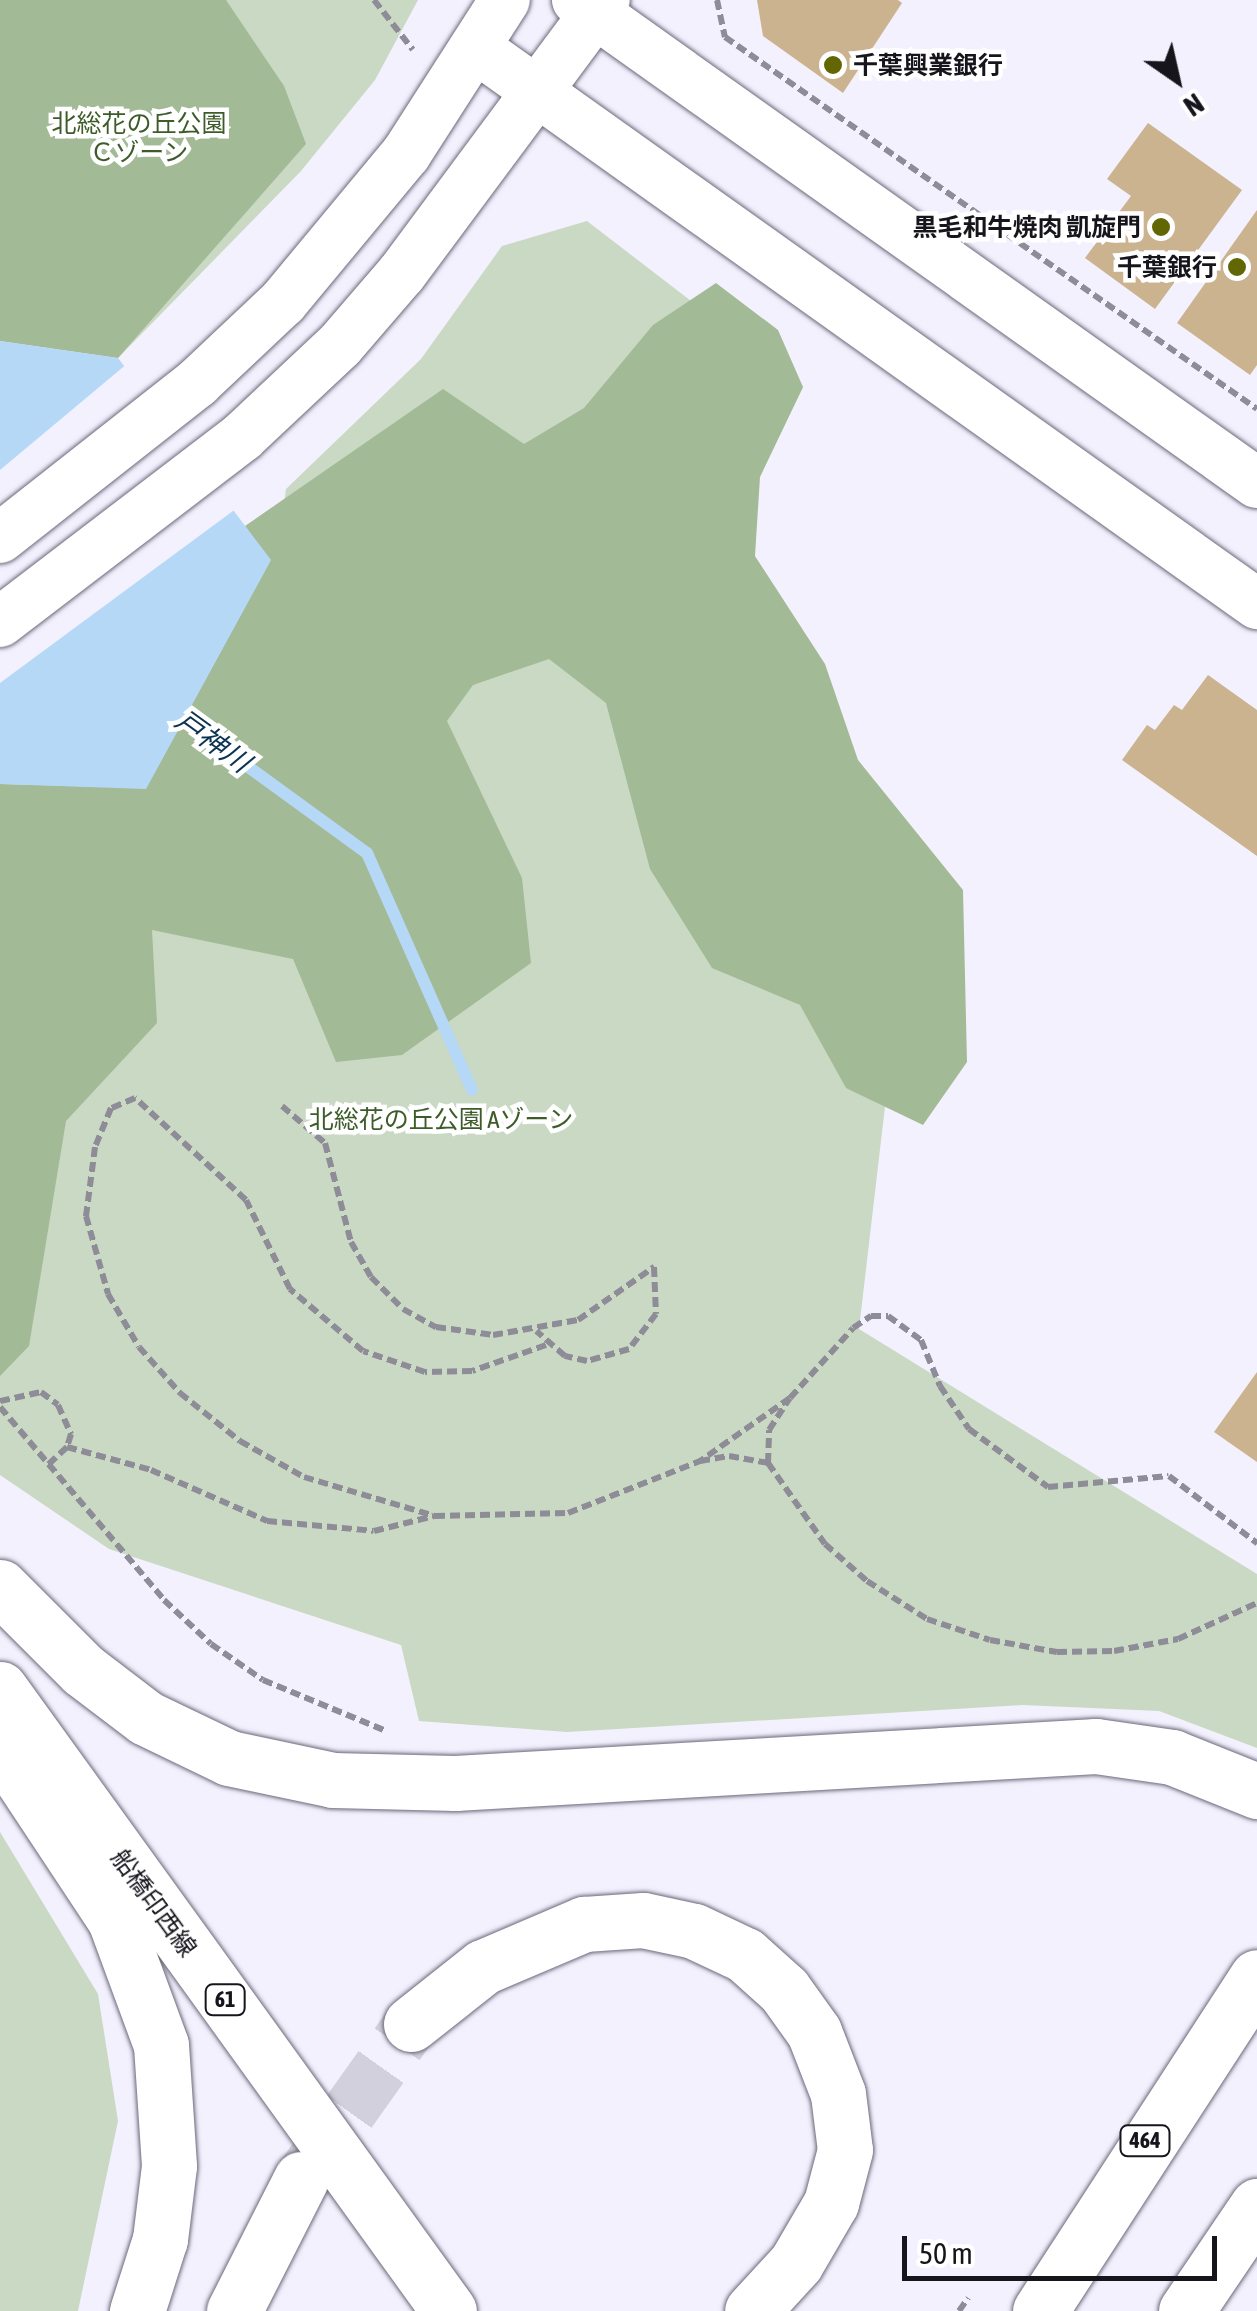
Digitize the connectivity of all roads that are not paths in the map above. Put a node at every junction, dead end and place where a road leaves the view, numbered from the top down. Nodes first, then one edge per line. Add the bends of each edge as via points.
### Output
1 (505, 0) edge
2 (593, 4) edge
3 (476, 48) junction
4 (541, 92) junction
5 (1257, 483) edge
6 (0, 538) edge
7 (1256, 600) edge
8 (0, 622) edge
9 (0, 1587) edge
10 (0, 1689) edge
11 (0, 1746) edge
12 (1257, 1792) edge
13 (1257, 1976) edge
14 (410, 2024) tunnel mouth
15 (1148, 2136) junction
16 (302, 2179) tunnel mouth
17 (1257, 2206) edge
18 (985, 2304) edge
19 (137, 2311) edge
20 (234, 2311) edge
21 (450, 2311) edge
22 (752, 2311) edge
23 (1040, 2311) edge
24 (1186, 2311) edge

1 - 3 street
2 - 4 street
2 - 5 street
3 - 4 street
3 - 6 street via 406,154 284,302 197,383
4 - 7 street
4 - 8 street via 340,344 242,437
9 - 12 main road via 84,1670 146,1718 229,1758 332,1780 456,1784 1096,1746 1172,1758
10 - 21 main road, 船橋印西線 / 61
11 - 19 main road via 114,1920 161,2045 169,2166 160,2239
13 - 15 main road, 464
14 - 22 main road via 484,1968 584,1924 643,1920 694,1931 744,1955 784,1990 814,2032 838,2094 845,2150 822,2218 796,2263
15 - 18 main road via 1086,2192
15 - 23 main road, 464
16 - 20 main road
17 - 24 main road

